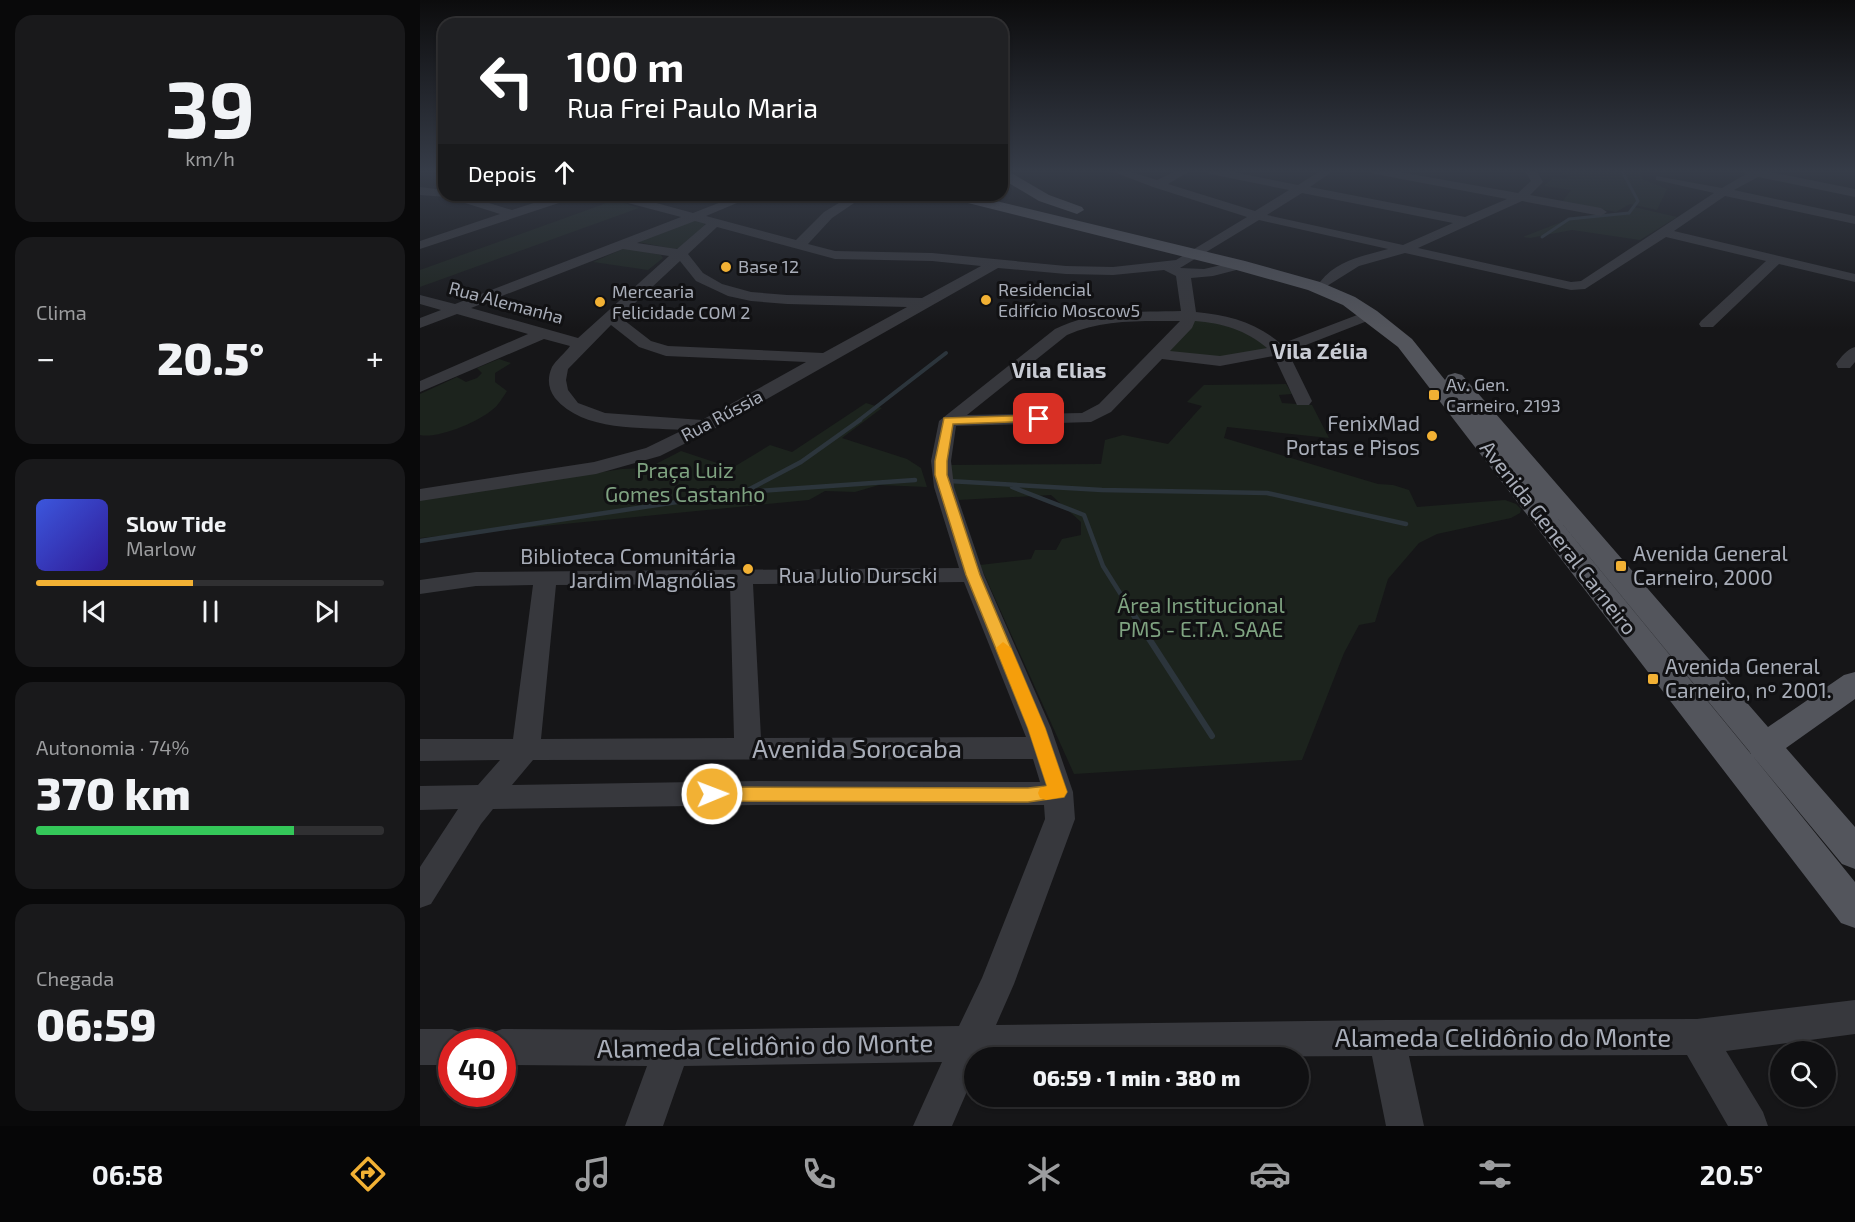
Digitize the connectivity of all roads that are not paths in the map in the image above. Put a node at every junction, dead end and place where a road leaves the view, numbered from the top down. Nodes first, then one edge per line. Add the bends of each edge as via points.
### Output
1 (714, 223) edge
2 (483, 224) edge
3 (676, 224) edge
4 (716, 224) edge
5 (820, 224) edge
6 (1080, 224) edge
7 (1095, 224) edge
8 (1114, 224) edge
9 (1244, 224) edge
10 (1291, 224) edge
11 (1461, 224) edge
12 (1676, 224) edge
13 (1663, 232) junction
14 (1151, 237) junction
15 (420, 245) edge
16 (621, 245) junction
17 (802, 247) junction
18 (1404, 249) junction
19 (1198, 250) junction
20 (680, 254) junction
21 (1776, 259) junction
22 (998, 262) junction
23 (1239, 265) junction
24 (1167, 266) junction
25 (1183, 273) junction
26 (1855, 278) edge
27 (1327, 282) junction
28 (420, 299) edge
29 (926, 303) junction
30 (455, 309) junction
31 (1189, 315) junction
32 (1370, 315) junction
33 (610, 317) junction
34 (420, 323) edge
35 (1707, 324) dead end
36 (544, 333) junction
37 (581, 344) junction
38 (1277, 349) junction
39 (1160, 354) junction
40 (827, 358) junction
41 (420, 387) edge
42 (1303, 401) dead end
43 (948, 421) junction
44 (705, 426) junction
45 (420, 495) edge
46 (973, 575) junction
47 (741, 577) junction
48 (545, 578) junction
49 (420, 587) edge
50 (1855, 683) edge
51 (1775, 738) junction
52 (1043, 748) junction
53 (526, 749) junction
54 (748, 749) junction
55 (420, 750) edge
56 (1058, 792) junction
57 (1759, 792) junction
58 (485, 797) junction
59 (420, 798) edge
60 (1855, 853) edge
61 (420, 894) edge
62 (1855, 911) edge
63 (1855, 1017) edge
64 (1697, 1037) junction
65 (1387, 1038) junction
66 (969, 1044) junction
67 (420, 1047) edge
68 (438, 1047) edge
69 (516, 1047) edge
70 (672, 1048) junction
71 (644, 1126) edge
72 (932, 1126) edge
73 (1405, 1126) edge
74 (1749, 1126) edge

1 - 20 street
2 - 15 street
3 - 16 street
4 - 17 street
5 - 17 street via 802,242
6 - 19 main road
7 - 14 main road
8 - 14 main road
9 - 19 street
10 - 18 street
11 - 18 street
12 - 13 street
13 - 18 street via 1585,285 1571,286
13 - 21 street
14 - 19 main road
16 - 20 street
16 - 30 street
17 - 22 street via 835,255
18 - 27 street via 1354,263
19 - 23 main road, Avenida General Carneiro
19 - 24 street via 1180,264
19 - 27 main road, Avenida General Carneiro
20 - 29 street via 688,259 698,277 750,295
20 - 33 street
21 - 26 street
21 - 35 street
22 - 24 street via 1066,270
22 - 29 street, Rua Rússia
23 - 25 street via 1213,272
23 - 32 main road, Avenida General Carneiro via 1314,286
24 - 25 street
25 - 31 street
27 - 51 main road, Avenida General Carneiro via 1398,315 1740,718
28 - 30 street, Rua Alemanha
29 - 40 street, Rua Rússia
30 - 34 street
30 - 36 street, Rua Alemanha
31 - 38 street via 1251,330
31 - 39 street via 1186,325
31 - 43 street via 1099,318 1077,323
32 - 38 street
32 - 57 main road, Avenida General Carneiro via 1405,343
33 - 37 street
33 - 40 street via 645,344 666,351
36 - 37 street, Rua Alemanha
36 - 41 street
37 - 44 street via 560,368 557,380 559,391 572,407 603,418
38 - 39 street via 1221,361
38 - 42 street
39 - 43 street via 1106,408 1085,418
40 - 44 street, Rua Rússia
43 - 46 street via 942,481
44 - 45 street, Rua Rússia via 625,461
46 - 47 street, Rua Julio Durscki
46 - 52 street
47 - 48 street, Rua Julio Durscki
47 - 54 street
48 - 49 street, Rua Julio Durscki via 476,579
48 - 53 street
50 - 51 main road
51 - 57 main road
51 - 60 main road, Avenida General Carneiro
52 - 54 street, Avenida Sorocaba
52 - 56 street
53 - 54 street, Avenida Sorocaba
53 - 55 street, Avenida Sorocaba
53 - 58 street
56 - 58 street, Avenida Sorocaba
56 - 66 street via 1060,819 997,984
57 - 62 main road, Avenida General Carneiro
58 - 59 street, Avenida Sorocaba
58 - 61 street
63 - 64 street, Alameda Celidônio do Monte
64 - 65 street, Alameda Celidônio do Monte
64 - 74 street
65 - 66 street, Alameda Celidônio do Monte
65 - 73 street
66 - 70 street, Alameda Celidônio do Monte
66 - 72 street
67 - 68 street
69 - 70 street, Alameda Celidônio do Monte
70 - 71 street

